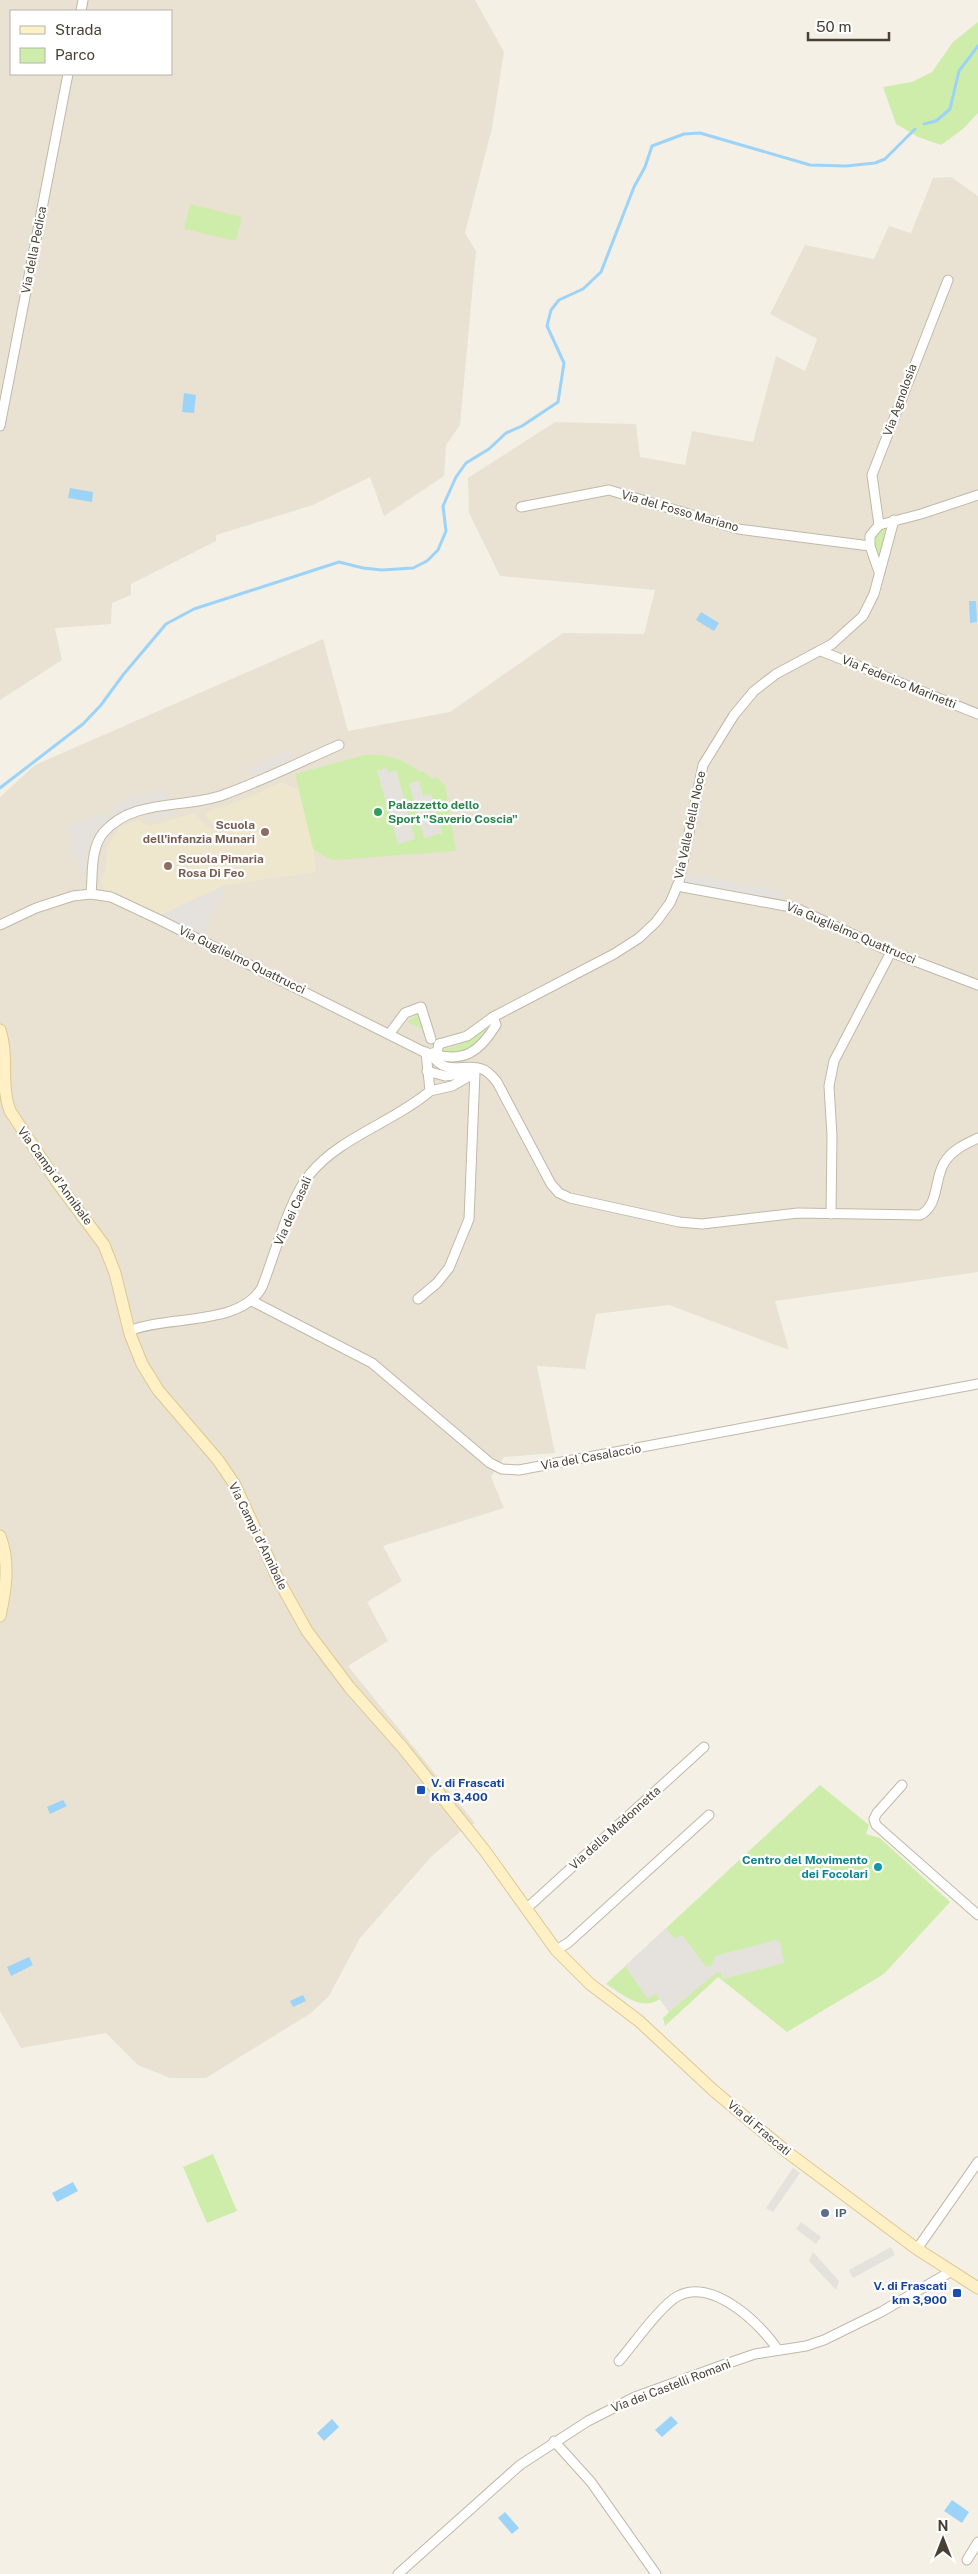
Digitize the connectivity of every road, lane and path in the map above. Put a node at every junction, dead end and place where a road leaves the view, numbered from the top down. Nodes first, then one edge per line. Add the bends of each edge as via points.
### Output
1 (68, 75) edge
2 (948, 280) dead end
3 (0, 426) edge
4 (978, 495) edge
5 (521, 507) dead end
6 (894, 520) junction
7 (878, 525) junction
8 (870, 546) junction
9 (879, 572) junction
10 (821, 651) junction
11 (978, 714) edge
12 (339, 745) dead end
13 (678, 886) junction
14 (91, 894) junction
15 (0, 925) edge
16 (891, 952) junction
17 (978, 985) edge
18 (495, 1021) junction
19 (0, 1030) edge
20 (390, 1033) junction
21 (431, 1039) junction
22 (439, 1044) junction
23 (428, 1053) junction
24 (485, 1070) junction
25 (427, 1071) junction
26 (475, 1072) junction
27 (430, 1091) junction
28 (978, 1138) edge
29 (831, 1214) junction
30 (418, 1299) dead end
31 (252, 1302) junction
32 (129, 1331) junction
33 (978, 1384) edge
34 (0, 1536) edge
35 (0, 1616) edge
36 (704, 1747) dead end
37 (902, 1785) dead end
38 (709, 1816) dead end
39 (526, 1909) junction
40 (978, 1916) edge
41 (556, 1950) junction
42 (978, 2162) edge
43 (917, 2249) junction
44 (950, 2272) junction
45 (978, 2288) edge
46 (778, 2350) junction
47 (619, 2361) dead end
48 (554, 2441) junction
49 (978, 2542) edge
50 (966, 2560) dead end
51 (398, 2574) edge
52 (656, 2574) edge

1 - 3 street, Via della Pedica
2 - 7 street, Via Agnolosia via 872,475
4 - 6 street
5 - 8 street, Via del Fosso Mariano via 609,490 738,529
6 - 7 street
6 - 9 street, Via Valle della Noce
7 - 8 street via 870,536
8 - 9 street
9 - 10 street, Via Valle della Noce via 863,616 842,637
10 - 11 street, Via Federico Marinetti
10 - 13 street, Via Valle della Noce via 776,674 754,691 734,715 705,762 700,773
12 - 14 street via 220,796 144,809 113,823 96,846
13 - 16 street, Via Guglielmo Quattrucci via 792,907
13 - 18 street via 664,912 639,938 524,1001
14 - 15 street, Via Guglielmo Quattrucci via 47,904
14 - 20 street, Via Guglielmo Quattrucci via 128,904
16 - 17 street, Via Guglielmo Quattrucci
16 - 29 street via 834,1061 829,1077
18 - 22 street via 467,1036
18 - 23 street via 488,1039 476,1051 464,1056 446,1057
19 - 32 main road, Via Campi d'Annibale via 4,1049 4,1091 10,1111 106,1250
20 - 21 street via 405,1013 421,1007
20 - 23 street, Via Guglielmo Quattrucci
21 - 22 street
21 - 23 street via 424,1043
22 - 23 street via 437,1052
23 - 24 street, Via Guglielmo Quattrucci via 438,1063 450,1068
23 - 25 street
24 - 26 street
24 - 29 street via 497,1082 551,1184 564,1196 696,1224 788,1214
25 - 26 street via 445,1076
25 - 27 street
26 - 27 street via 452,1086
26 - 30 street via 468,1219 449,1268
27 - 31 street, Via dei Casali via 342,1147 310,1172 298,1193 262,1287
28 - 29 street via 958,1148 944,1162 931,1205 923,1214
31 - 32 street via 234,1310
31 - 33 street, Via del Casalaccio via 372,1363 490,1463 507,1470
32 - 39 main road, Via Campi d'Annibale via 153,1383 235,1485 286,1593 315,1643 485,1851
34 - 35 main road via 6,1564 6,1593
36 - 39 street, Via della Madonnetta
37 - 40 street via 877,1814 874,1819 876,1825
38 - 41 street via 568,1943
39 - 41 main road, Via di Frascati
41 - 43 main road, Via di Frascati via 594,1988 639,2021 750,2122
42 - 43 street
43 - 44 main road, Via di Frascati
44 - 45 main road, Via di Frascati
44 - 46 street, Via dei Castelli Romani via 834,2336 806,2346
46 - 47 street via 758,2324 734,2305 692,2293 674,2299
46 - 48 street, Via dei Castelli Romani via 739,2359 635,2397
48 - 51 street, Via dei Castelli Romani via 494,2488
48 - 52 street via 591,2482
49 - 50 street

